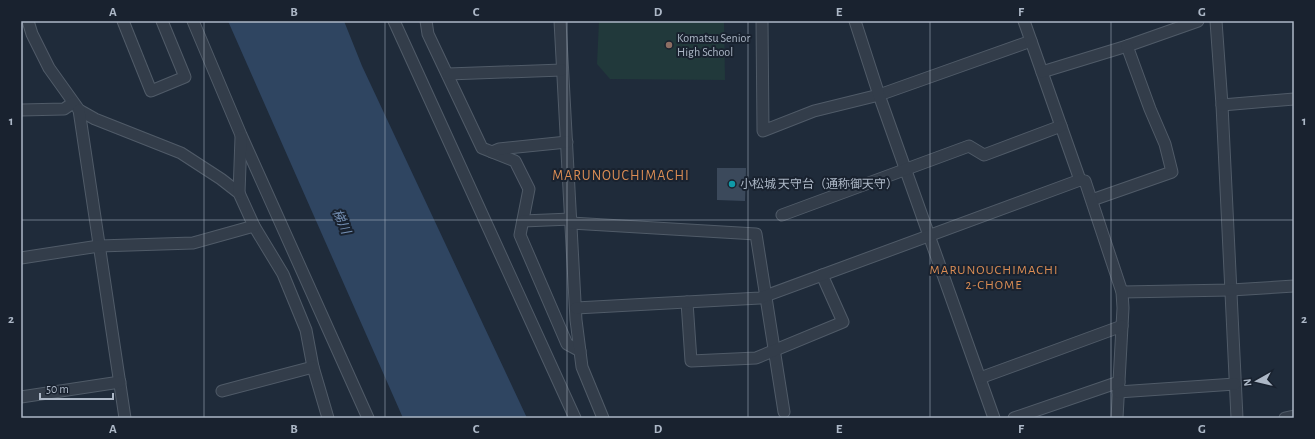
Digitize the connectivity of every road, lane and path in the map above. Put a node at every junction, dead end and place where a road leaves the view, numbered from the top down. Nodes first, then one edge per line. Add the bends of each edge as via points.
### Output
1 (28, 21) edge
2 (123, 21) edge
3 (162, 21) edge
4 (193, 21) edge
5 (394, 21) edge
6 (426, 21) edge
7 (560, 21) edge
8 (762, 21) edge
9 (855, 21) edge
10 (1024, 21) edge
11 (1198, 21) edge
12 (1216, 21) edge
13 (1031, 41) junction
14 (1127, 46) junction
15 (562, 70) junction
16 (1042, 72) junction
17 (448, 74) junction
18 (879, 95) junction
19 (1294, 99) edge
20 (1222, 105) junction
21 (76, 106) junction
22 (21, 110) edge
23 (1061, 126) junction
24 (241, 135) junction
25 (566, 142) junction
26 (492, 152) junction
27 (906, 169) junction
28 (1080, 180) junction
29 (239, 193) junction
30 (1092, 200) junction
31 (782, 214) dead end
32 (523, 221) junction
33 (571, 221) junction
34 (254, 226) junction
35 (930, 235) junction
36 (99, 246) junction
37 (21, 258) edge
38 (822, 275) junction
39 (1294, 286) edge
40 (1231, 290) junction
41 (1122, 292) junction
42 (766, 296) junction
43 (687, 302) junction
44 (576, 308) junction
45 (1122, 326) junction
46 (774, 350) junction
47 (580, 352) junction
48 (313, 367) junction
49 (980, 378) junction
50 (120, 382) junction
51 (1236, 384) junction
52 (1119, 387) junction
53 (222, 391) dead end
54 (21, 396) edge
55 (784, 412) dead end
56 (1294, 416) edge
57 (125, 418) edge
58 (328, 418) edge
59 (368, 418) edge
60 (575, 418) edge
61 (603, 418) edge
62 (994, 418) edge
63 (1014, 418) edge
64 (1117, 418) edge
65 (1237, 418) edge
66 (1285, 418) edge

1 - 21 street via 49,68
2 - 3 street via 151,91 185,77
4 - 24 street
5 - 60 street
6 - 17 street via 428,34
7 - 15 street
8 - 18 street via 763,132 814,111
9 - 18 street
10 - 13 street
11 - 14 street
12 - 20 street
13 - 16 street
13 - 18 street
14 - 16 street
14 - 30 street via 1165,144 1172,172
15 - 17 street
15 - 25 street
16 - 23 street
17 - 26 street via 482,148
18 - 27 street
19 - 20 street
20 - 40 street
21 - 22 street via 64,109
21 - 29 street via 95,119 181,153
21 - 36 street
23 - 27 street via 984,155 970,146
23 - 28 street
24 - 29 street
24 - 59 street
25 - 26 street via 499,149
25 - 33 street
26 - 32 street via 515,161 529,189
27 - 31 street
27 - 35 street
28 - 30 street via 1085,181
28 - 35 street
29 - 34 street
30 - 41 street
32 - 33 street
32 - 47 street via 520,235 567,344
33 - 42 street via 756,234
33 - 44 street
34 - 36 street via 193,244
34 - 48 street via 286,281 306,330
35 - 38 street
35 - 49 street
36 - 37 street
36 - 50 street
38 - 42 street
38 - 46 street via 843,322
39 - 40 street
40 - 41 street
40 - 51 street
41 - 45 street
42 - 43 street
42 - 46 street
43 - 44 street
43 - 46 street via 691,361 756,358
44 - 47 street
45 - 49 street
45 - 52 street
46 - 55 street
47 - 61 street via 582,367
48 - 53 street
48 - 58 street
49 - 62 street
50 - 54 street
50 - 57 street
51 - 52 street
51 - 65 street
52 - 63 street
52 - 64 street
56 - 66 street

